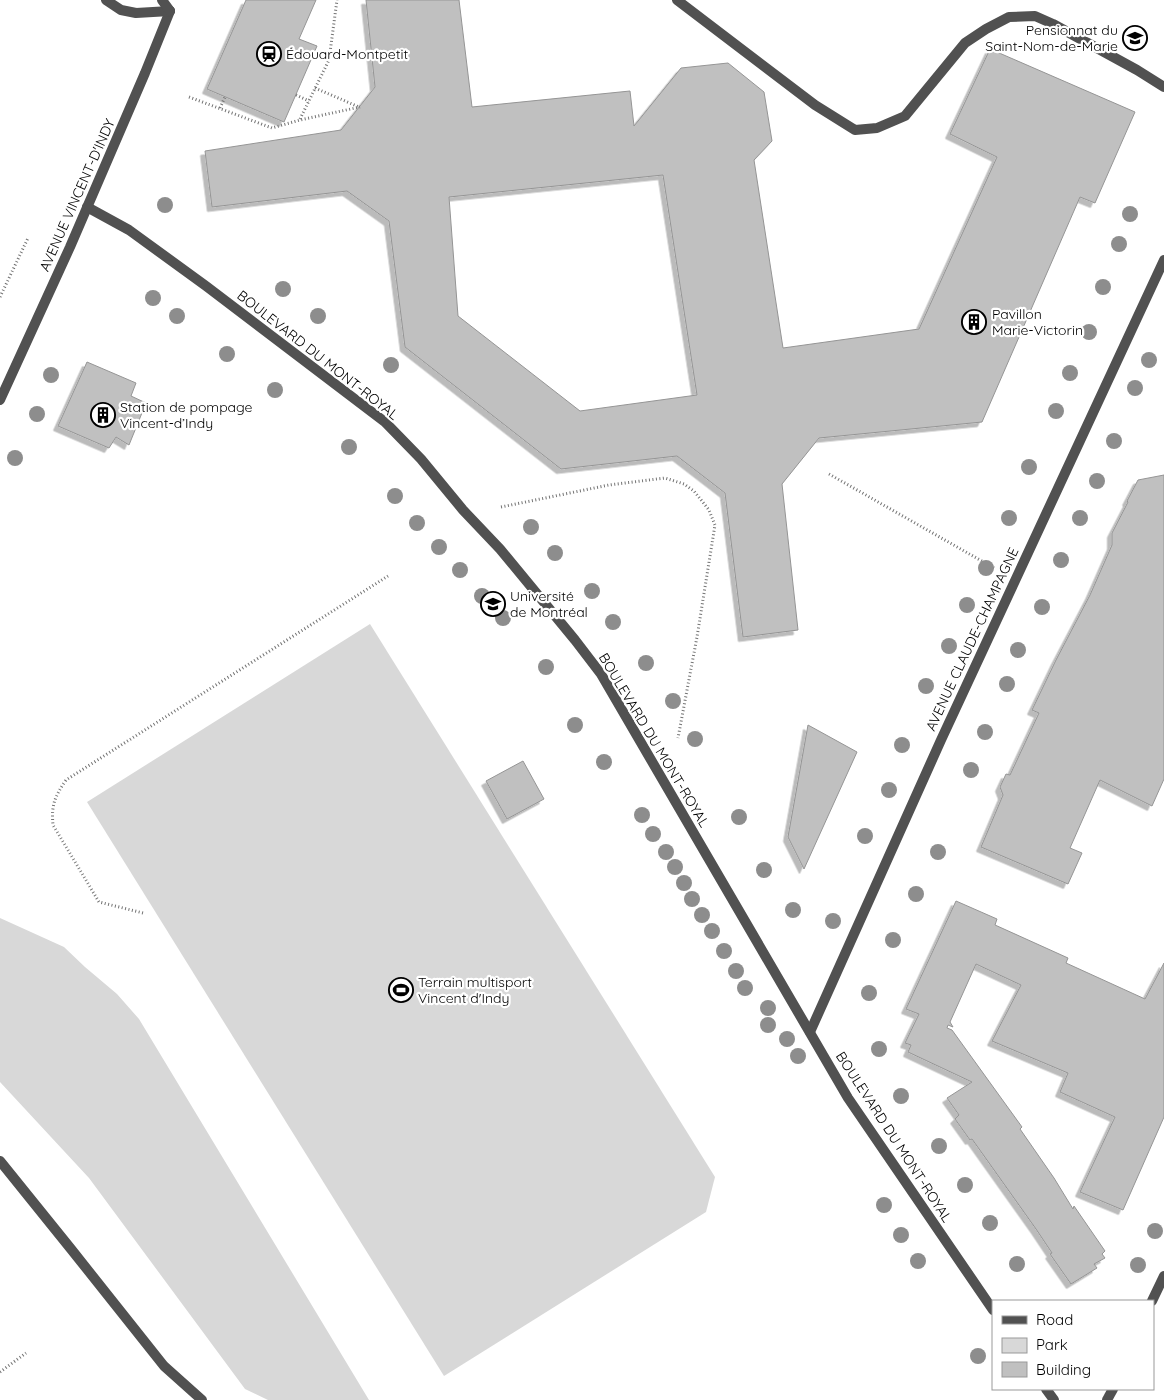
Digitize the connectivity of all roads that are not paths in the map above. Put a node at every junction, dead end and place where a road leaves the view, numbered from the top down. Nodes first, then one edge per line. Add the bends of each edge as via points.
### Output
1 (106, 0) edge
2 (162, 0) edge
3 (175, 0) edge
4 (677, 0) edge
5 (170, 11) junction
6 (1164, 87) edge
7 (87, 207) junction
8 (1164, 260) edge
9 (0, 400) edge
10 (810, 1032) junction
11 (0, 1162) edge
12 (1164, 1276) edge
13 (1152, 1300) edge
14 (992, 1309) edge
15 (202, 1400) edge

1 - 5 street via 121,10 136,13
2 - 5 street
3 - 5 street, AVENUE VINCENT-D'INDY
4 - 6 street via 815,105 855,130 877,128 905,116 965,43 1009,17 1034,16 1053,24
5 - 7 street, AVENUE VINCENT-D'INDY
7 - 9 street, AVENUE VINCENT-D'INDY
7 - 10 street, BOULEVARD DU MONT-ROYAL via 129,230 206,286 386,422 421,458 506,556 601,674
8 - 10 street, AVENUE CLAUDE-CHAMPAGNE via 941,740
10 - 14 street, BOULEVARD DU MONT-ROYAL via 848,1098
11 - 15 street via 164,1366
12 - 13 street

